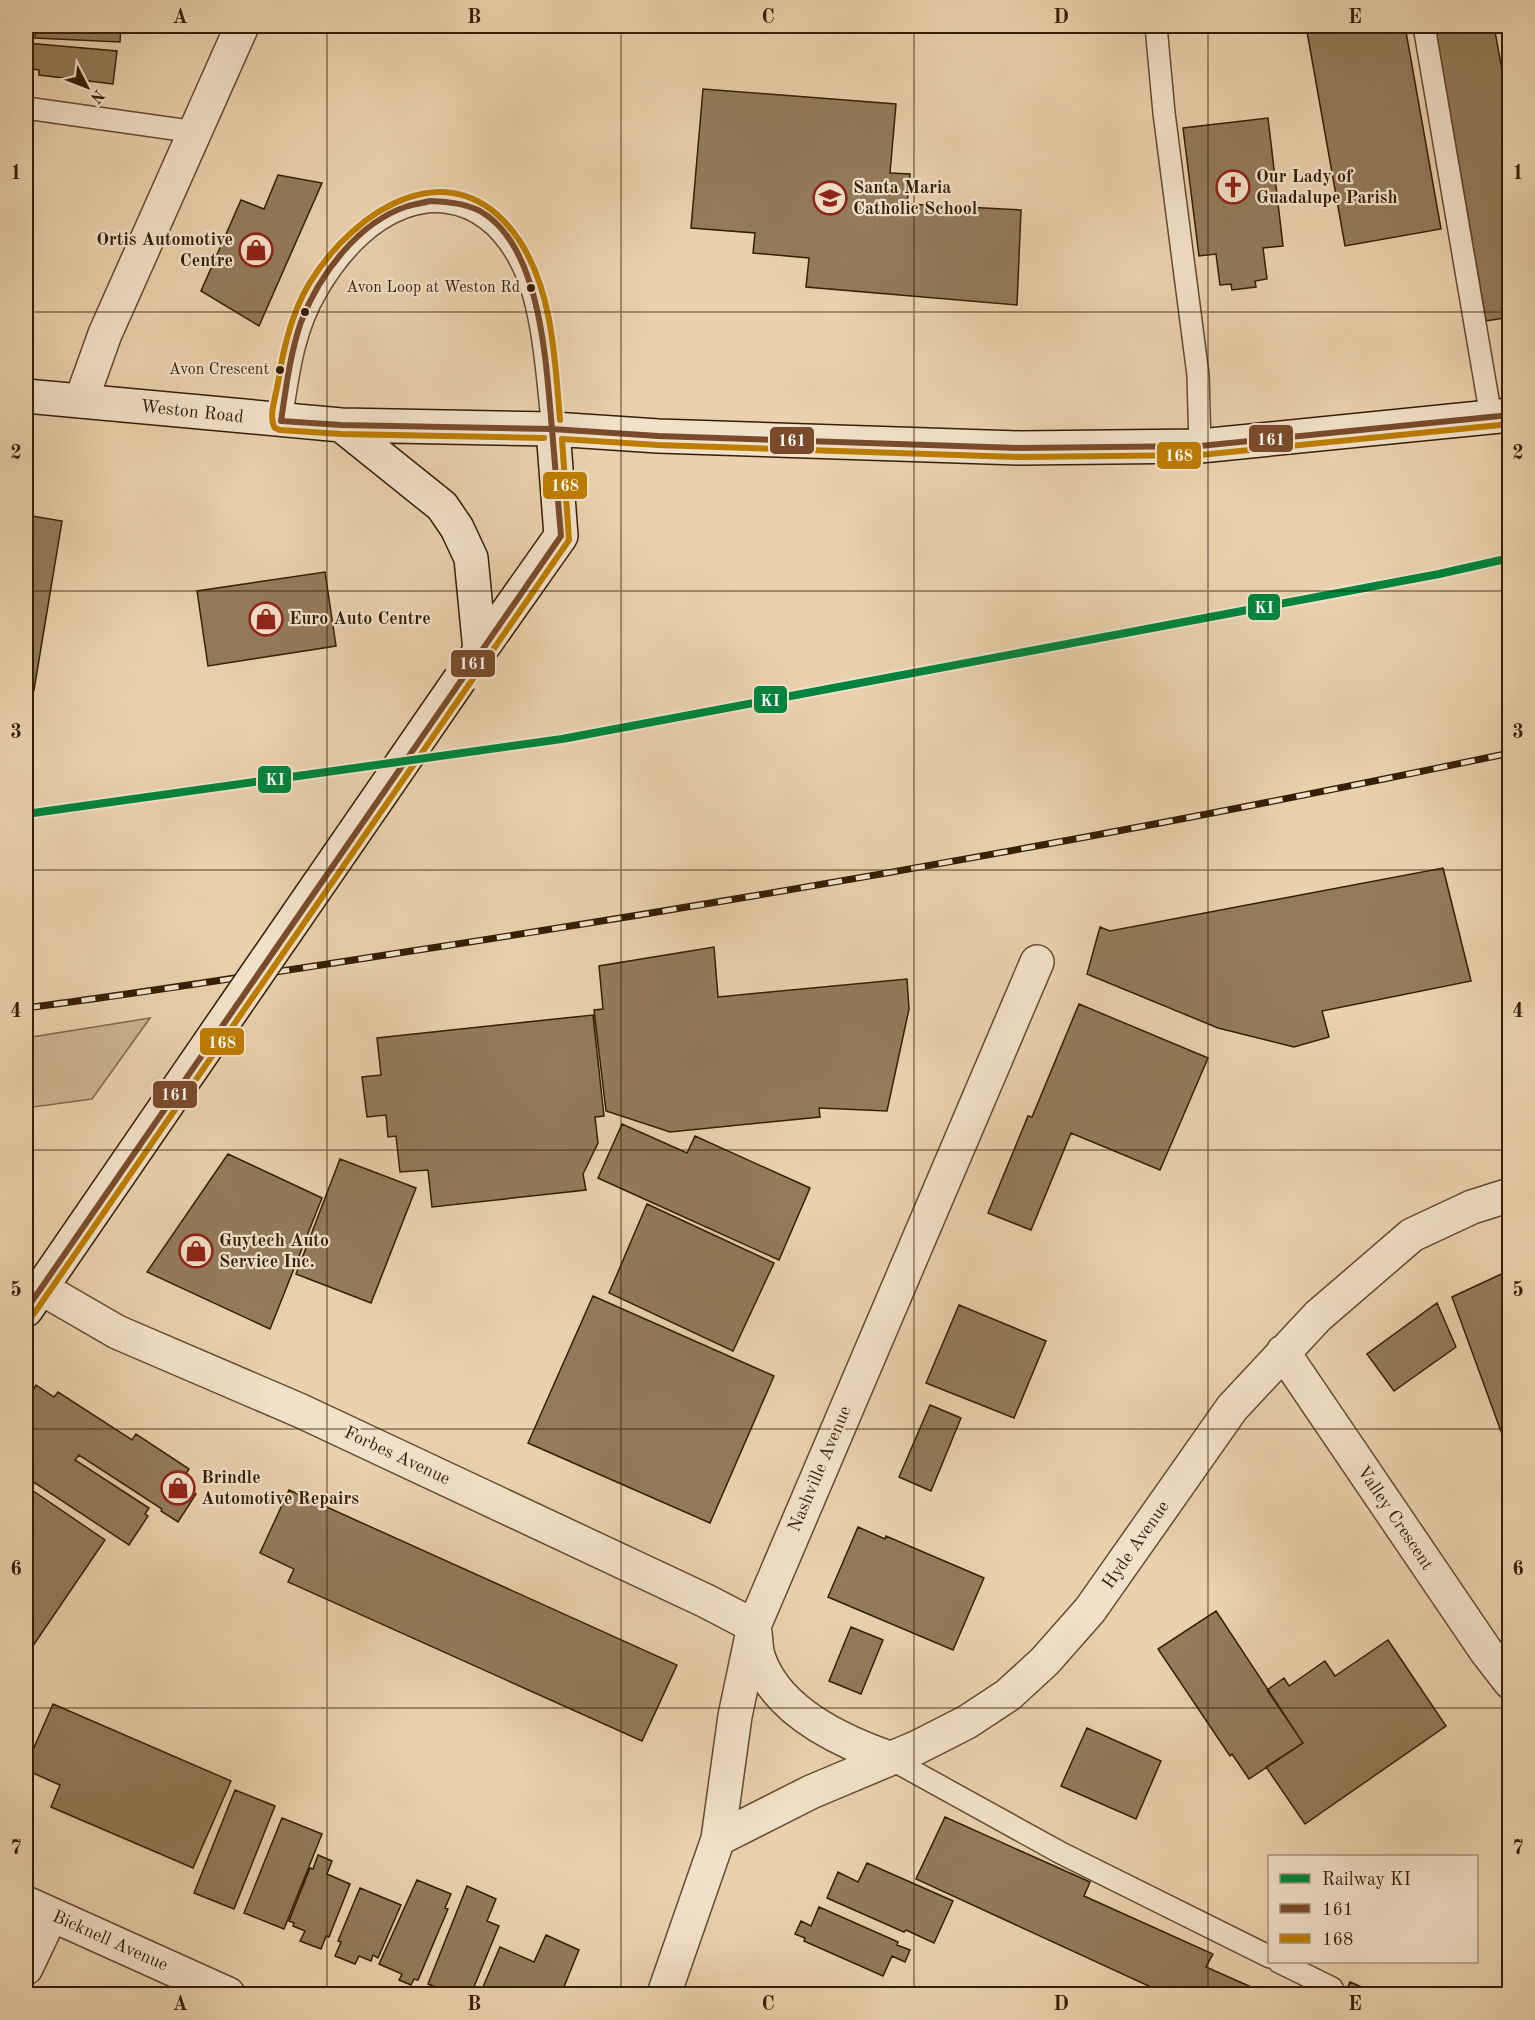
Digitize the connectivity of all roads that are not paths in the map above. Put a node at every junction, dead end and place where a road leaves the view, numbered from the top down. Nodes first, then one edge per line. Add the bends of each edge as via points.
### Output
1 (242, 26) edge
2 (1156, 26) edge
3 (1424, 26) edge
4 (26, 108) edge
5 (196, 132) junction
6 (26, 396) edge
7 (81, 401) junction
8 (1500, 416) edge
9 (281, 421) junction
10 (341, 425) junction
11 (553, 429) junction
12 (1200, 446) junction
13 (480, 651) junction
14 (1037, 962) dead end
15 (1509, 1195) edge
16 (33, 1299) edge
17 (1283, 1352) junction
18 (754, 1626) junction
19 (1509, 1682) edge
20 (889, 1758) junction
21 (718, 1839) junction
22 (38, 1909) edge
23 (1268, 1956) edge
24 (1281, 1963) edge
25 (26, 1968) edge
26 (1332, 1988) dead end
27 (228, 1995) edge
28 (664, 1995) edge

1 - 5 street
2 - 12 lane via 1198,375
3 - 8 lane
4 - 5 lane
5 - 7 street via 105,334
6 - 7 street, Weston Road
7 - 9 street, Weston Road
8 - 12 street, Weston Road
9 - 10 street, Weston Road
9 - 11 lane via 290,354 322,281 358,236 378,221 401,208 433,201 456,203 478,211 500,229 521,261 535,301
10 - 11 street, Weston Road
10 - 13 street via 442,506 457,528 471,558
11 - 12 street, Weston Road via 1021,448
11 - 13 street via 561,536
13 - 16 street, bridge
14 - 18 street, Nashville Avenue
15 - 17 street, Hyde Avenue via 1472,1207 1412,1235 1318,1316
16 - 18 street, Forbes Avenue via 301,1411
17 - 19 street, Valley Crescent
17 - 20 street, Hyde Avenue via 1232,1408 1090,1610 1045,1661 1008,1695 968,1722
18 - 20 street via 758,1655 765,1671 793,1705 834,1735
18 - 21 street, Nashville Avenue via 735,1716
20 - 21 street, Hyde Avenue
20 - 23 lane via 1061,1853
21 - 28 street, Nashville Avenue
22 - 25 street
22 - 27 street, Bicknell Avenue
24 - 26 lane

